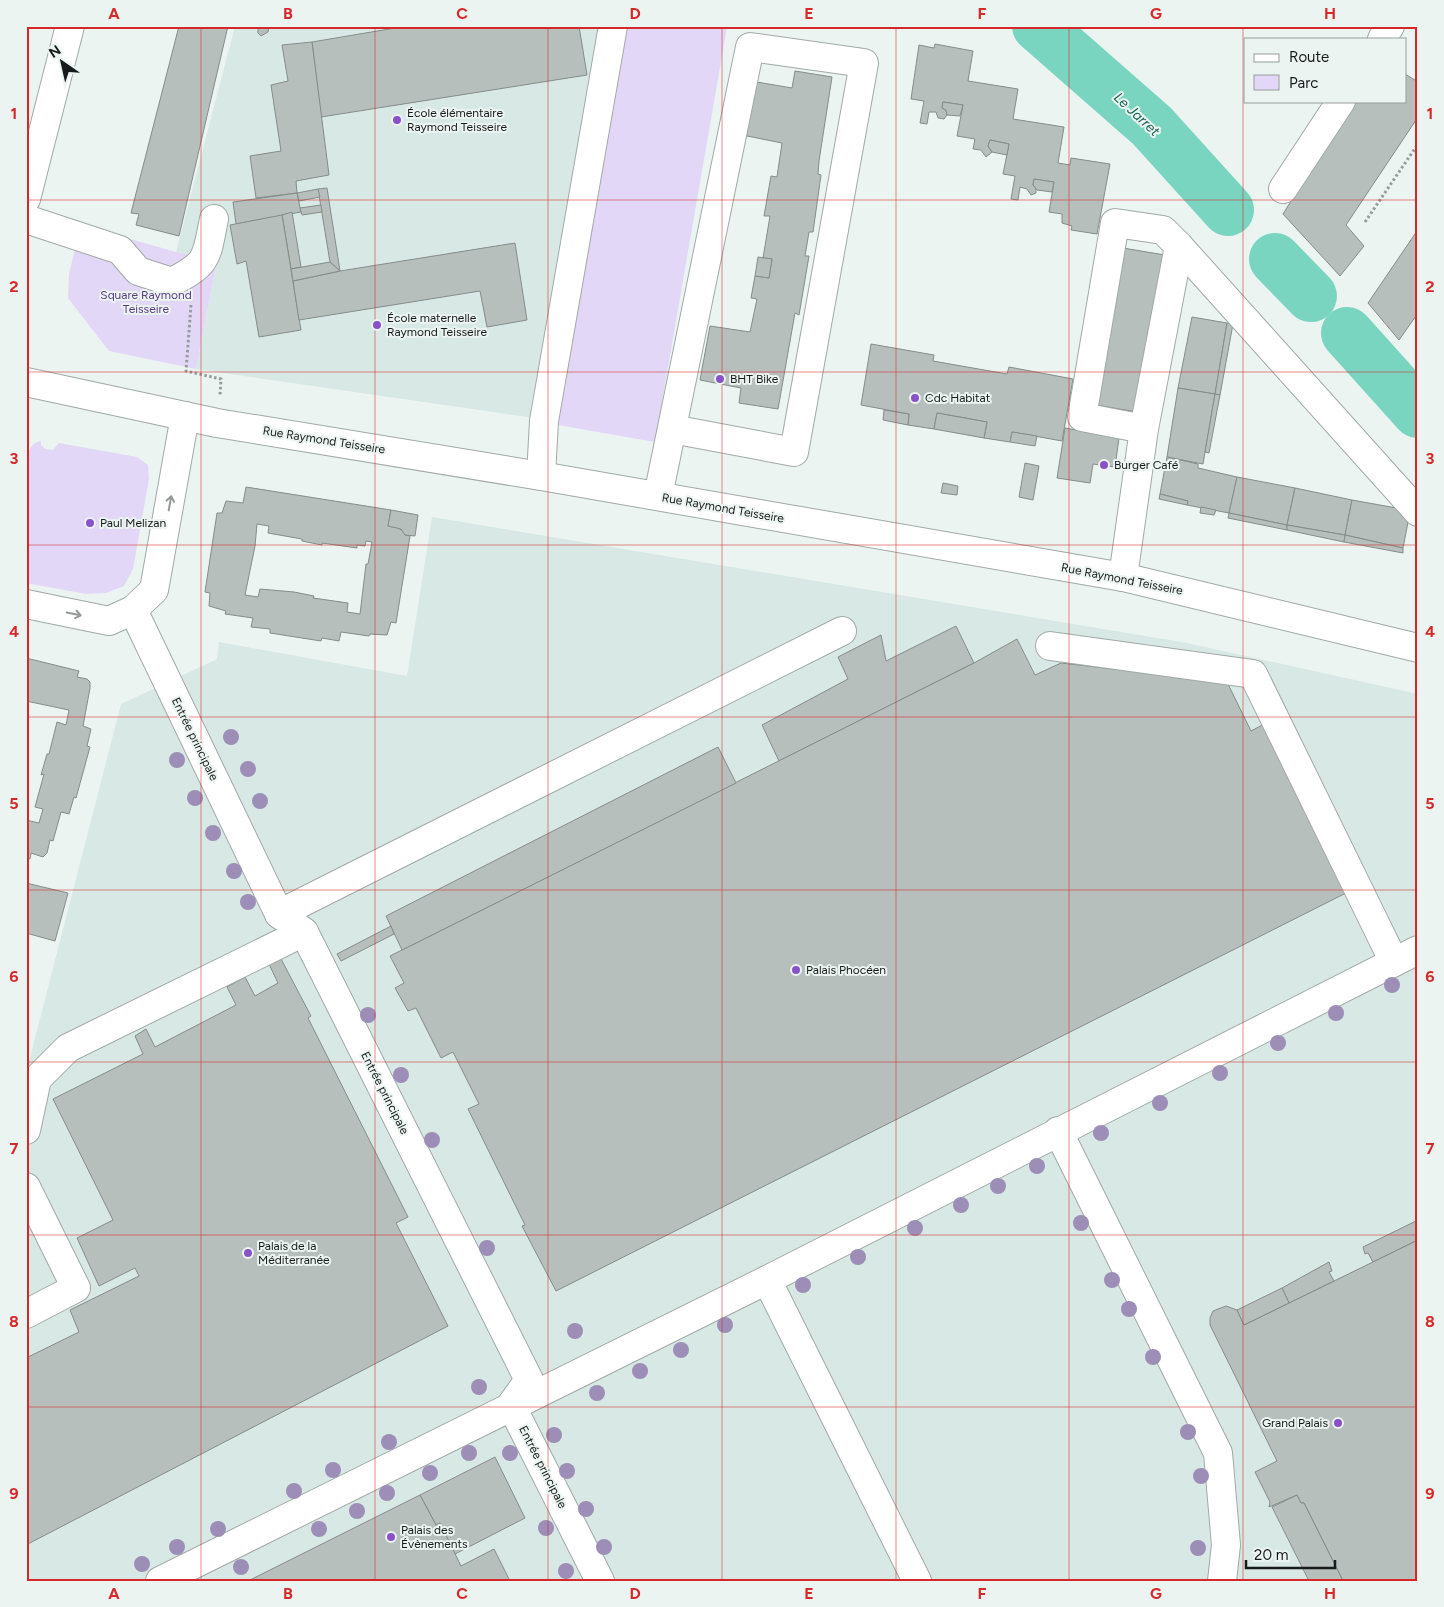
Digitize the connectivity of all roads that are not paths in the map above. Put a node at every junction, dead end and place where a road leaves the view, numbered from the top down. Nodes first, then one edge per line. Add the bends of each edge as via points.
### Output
1 (70, 26) edge
2 (613, 26) edge
3 (1390, 26) edge
4 (1383, 38) edge
5 (1340, 102) edge
6 (1283, 189) dead end
7 (26, 199) edge
8 (26, 219) edge
9 (214, 219) dead end
10 (1178, 246) junction
11 (26, 382) edge
12 (185, 416) junction
13 (672, 429) junction
14 (1144, 429) junction
15 (541, 476) junction
16 (658, 496) junction
17 (1418, 512) edge
18 (1123, 577) junction
19 (26, 604) edge
20 (133, 610) junction
21 (842, 631) dead end
22 (1050, 646) dead end
23 (1418, 648) edge
24 (279, 914) junction
25 (304, 932) junction
26 (1418, 950) edge
27 (1394, 962) junction
28 (26, 1130) edge
29 (1058, 1131) junction
30 (26, 1187) edge
31 (766, 1280) junction
32 (26, 1314) edge
33 (511, 1405) junction
34 (160, 1581) edge
35 (600, 1581) edge
36 (916, 1581) edge
37 (1222, 1581) edge

1 - 7 street
2 - 15 street via 544,420
3 - 4 street
5 - 6 street
8 - 9 street via 120,250 138,271 172,282 193,271 206,259
10 - 14 street
10 - 14 street via 1163,230 1115,223 1082,417
10 - 17 street
11 - 12 street, Rue Raymond Teisseire
12 - 15 street, Rue Raymond Teisseire
20 -> 12 street via 154,590
13 - 13 street via 750,47 864,63 794,452
13 - 16 street
14 - 18 street
15 - 16 street, Rue Raymond Teisseire
16 - 18 street, Rue Raymond Teisseire
18 - 23 street, Rue Raymond Teisseire
19 -> 20 street via 108,621
20 - 24 street, Entrée principale
21 - 24 street
22 - 27 street via 1253,674
24 - 25 street, Entrée principale
25 - 28 street via 68,1048 37,1079
25 - 33 street, Entrée principale via 528,1380
26 - 27 street
27 - 29 street
29 - 31 street
29 - 37 street via 1218,1453 1226,1544
30 - 32 street via 76,1288
31 - 33 street
31 - 36 street
33 - 34 street
33 - 35 street, Entrée principale

